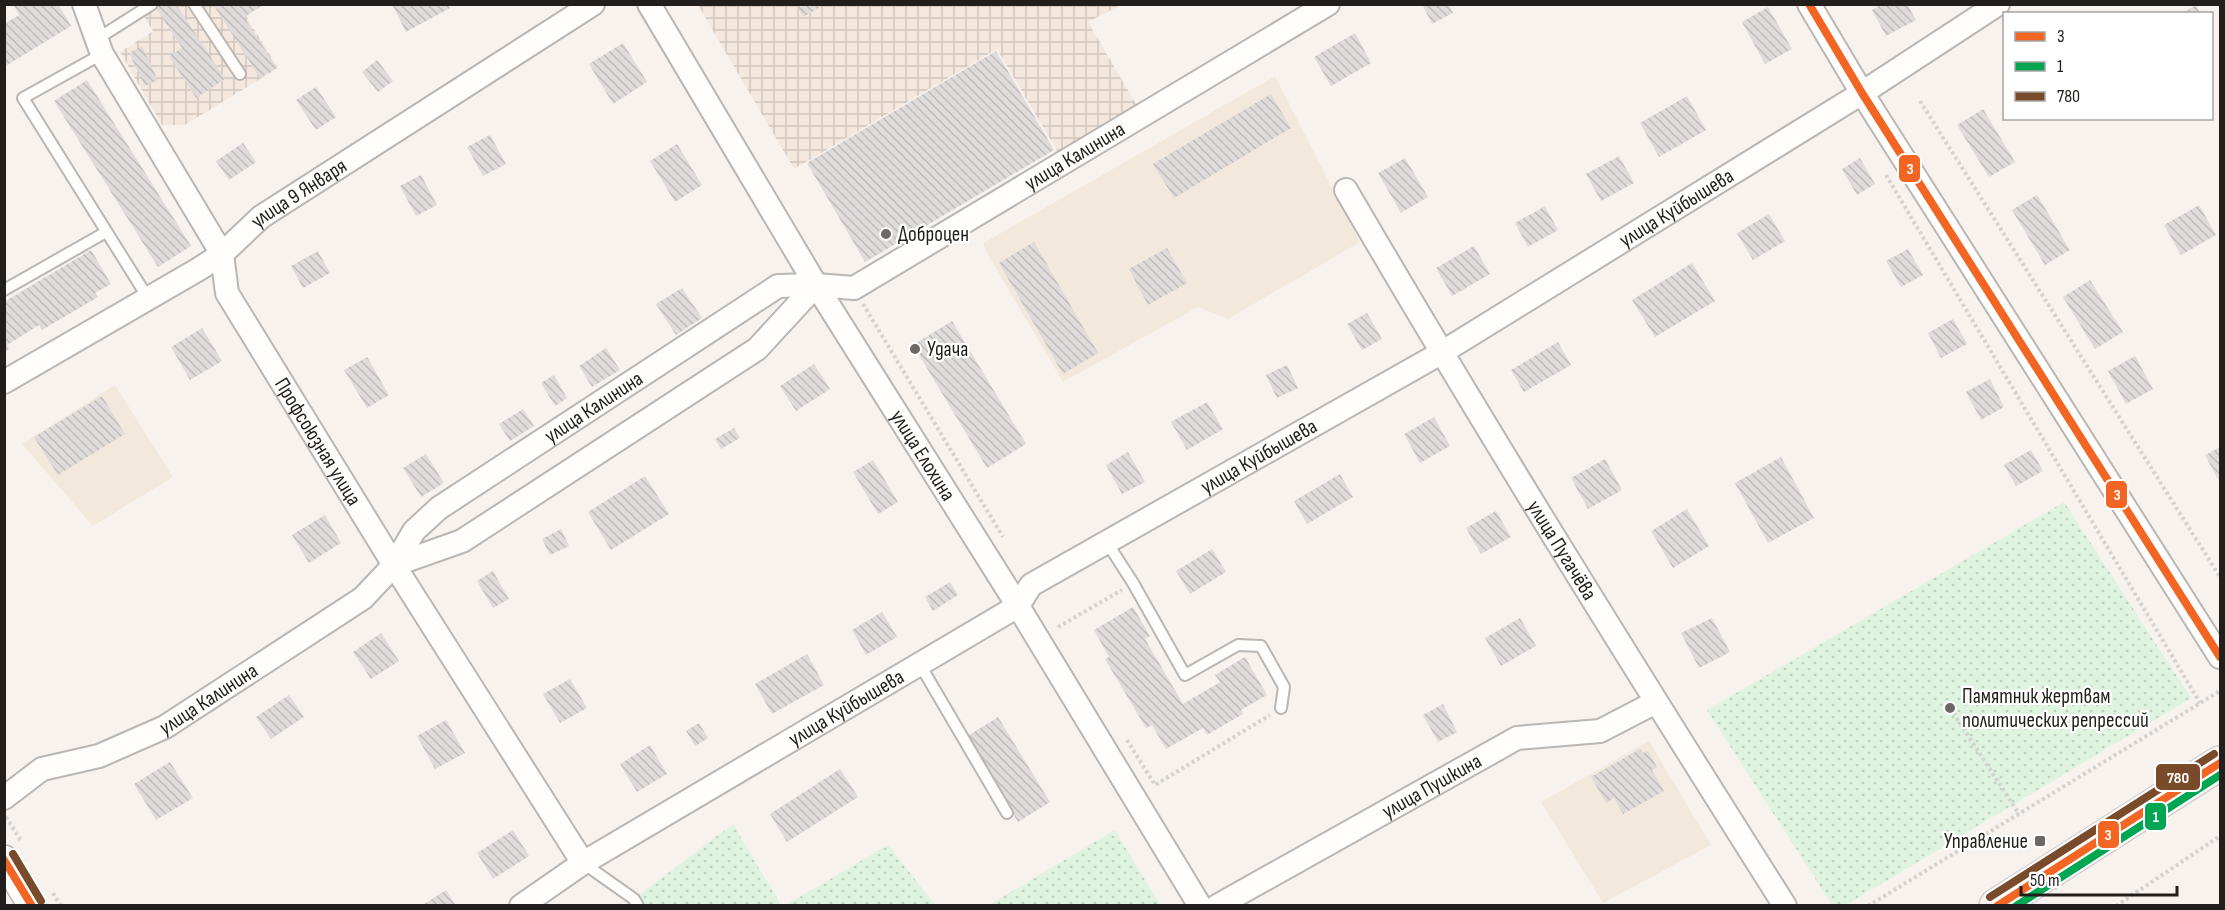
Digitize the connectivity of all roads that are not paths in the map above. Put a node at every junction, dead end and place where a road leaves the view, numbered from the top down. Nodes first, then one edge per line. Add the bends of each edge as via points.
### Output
1 (84, 4) edge
2 (152, 4) edge
3 (194, 4) edge
4 (593, 4) edge
5 (649, 4) edge
6 (1328, 4) edge
7 (1809, 4) edge
8 (1998, 4) edge
9 (100, 47) junction
10 (240, 74) dead end
11 (1862, 93) junction
12 (1346, 190) dead end
13 (106, 232) junction
14 (222, 254) junction
15 (816, 285) junction
16 (4, 291) edge
17 (148, 298) junction
18 (1441, 353) junction
19 (4, 382) edge
20 (1106, 541) junction
21 (394, 565) junction
22 (1018, 606) junction
23 (2220, 657) edge
24 (919, 663) junction
25 (1656, 702) junction
26 (1281, 708) road end
27 (2220, 764) edge
28 (4, 798) edge
29 (1007, 813) dead end
30 (4, 859) edge
31 (583, 863) junction
32 (32, 906) edge
33 (520, 906) edge
34 (638, 906) edge
35 (1200, 906) edge
36 (1217, 906) edge
37 (1785, 906) edge
38 (1996, 906) edge

1 - 9 street, Профсоюзная улица
2 - 9 lane
3 - 10 lane
4 - 14 street, улица 9 Января via 261,217
5 - 15 street, улица Елохина
6 - 15 street, улица Калинина via 854,288
7 - 11 street
8 - 11 street, улица Куйбышева
9 - 13 lane via 24,98
9 - 14 street, Профсоюзная улица
11 - 18 street, улица Куйбышева
11 - 23 street
12 - 18 street, улица Пугачёва
13 - 16 lane
13 - 17 lane
14 - 17 street, улица 9 Января
14 - 21 street, Профсоюзная улица via 227,293
15 - 21 street, улица Калинина via 757,349 462,541
15 - 21 street, улица Калинина via 778,286 439,508 414,531
15 - 22 street, улица Елохина
17 - 19 street, улица 9 Января
18 - 20 street, улица Куйбышева
18 - 25 street, улица Пугачёва
20 - 22 street, улица Куйбышева via 1031,585
20 - 26 lane via 1185,675 1238,645 1261,646 1284,687
21 - 28 street, улица Калинина via 363,598 165,727 99,756 42,769
21 - 31 street, Профсоюзная улица
22 - 24 street, улица Куйбышева
22 - 35 street, улица Елохина
24 - 29 lane
24 - 31 street, улица Куйбышева
25 - 36 street, улица Пушкина via 1600,731 1517,738
25 - 37 street, улица Пугачёва
27 - 38 main road
30 - 32 street
31 - 33 street, улица Куйбышева
31 - 34 lane via 634,899

